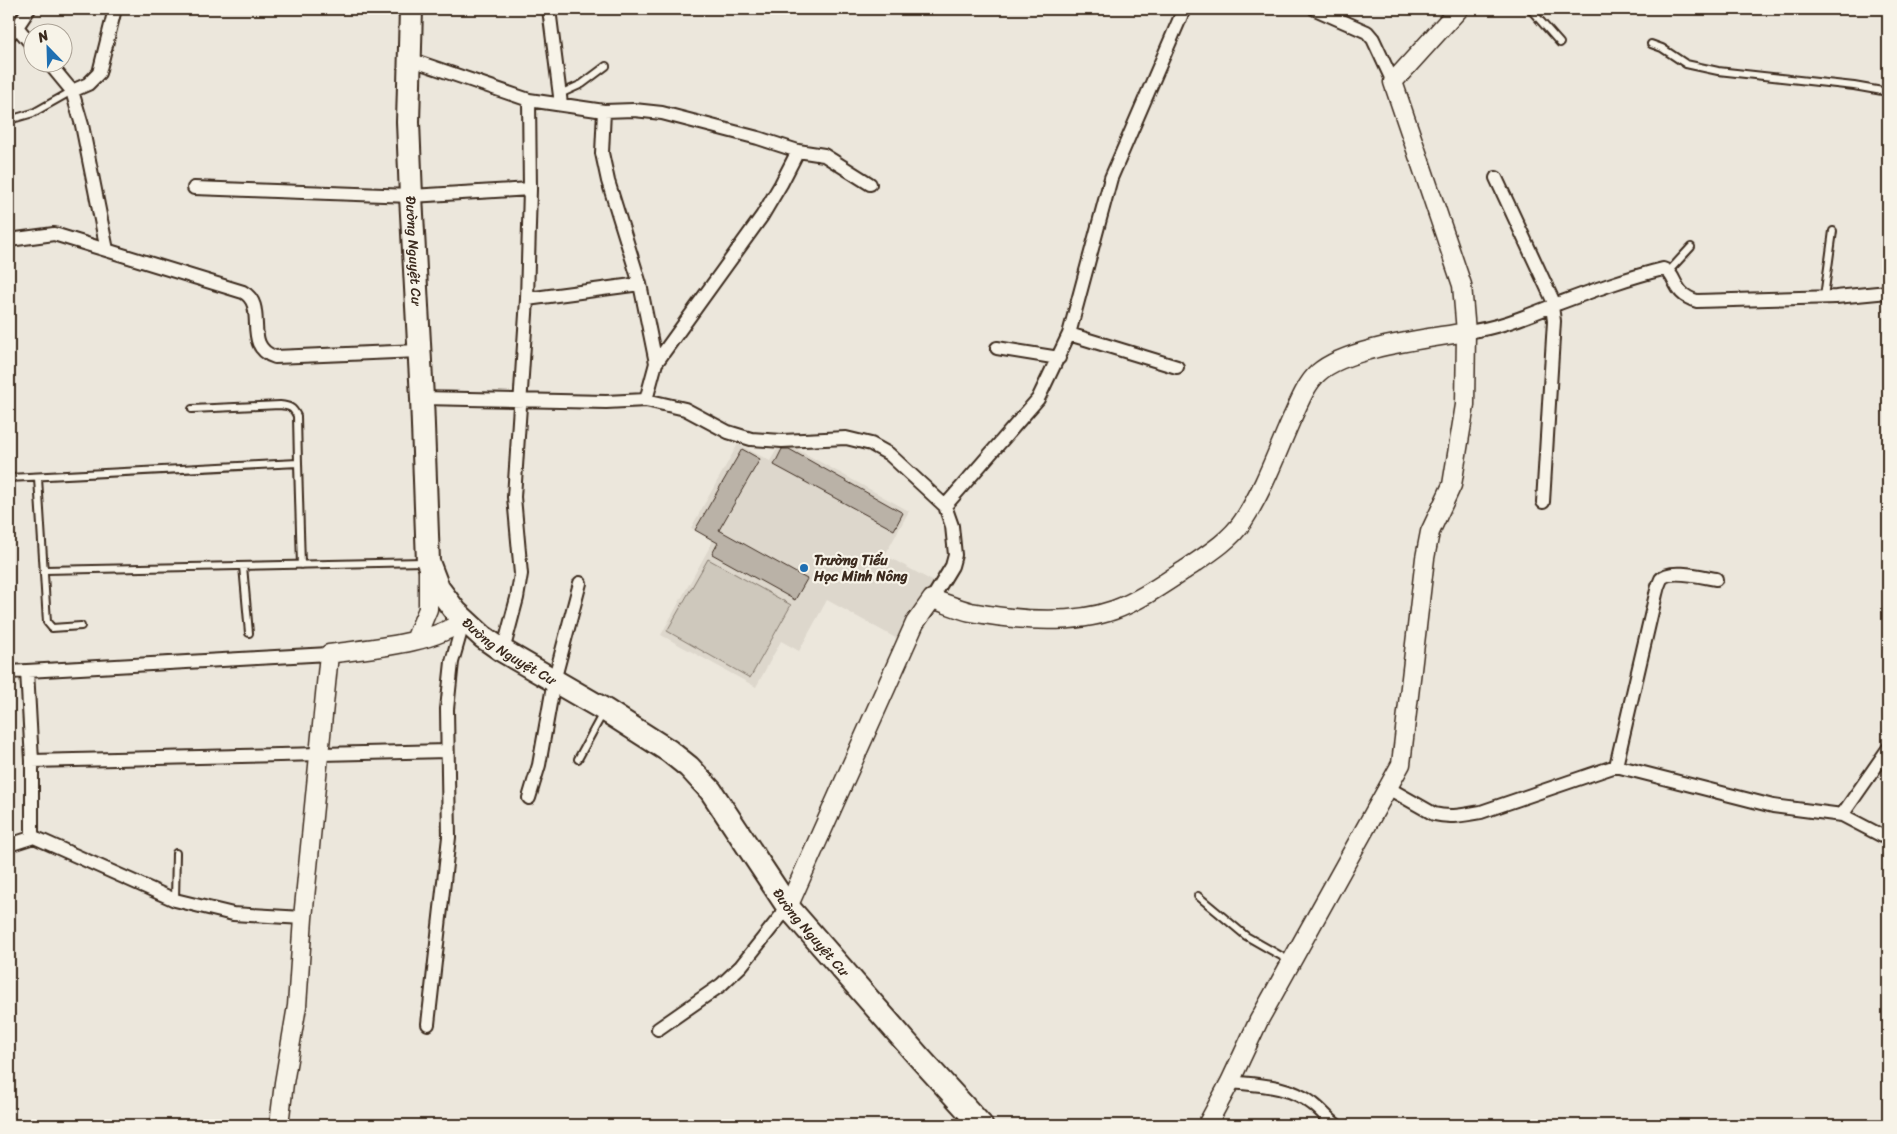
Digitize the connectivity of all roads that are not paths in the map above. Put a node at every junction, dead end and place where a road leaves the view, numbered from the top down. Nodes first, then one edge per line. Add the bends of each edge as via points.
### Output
1 (29, 9) edge
2 (115, 9) edge
3 (411, 9) edge
4 (549, 9) edge
5 (1184, 9) edge
6 (1315, 9) edge
7 (1460, 9) edge
8 (1530, 9) edge
9 (13, 31) edge
10 (1560, 44) dead end
11 (1651, 44) dead end
12 (409, 59) junction
13 (606, 66) dead end
14 (56, 72) edge
15 (1393, 82) junction
16 (72, 91) junction
17 (1888, 92) edge
18 (560, 99) junction
19 (529, 100) junction
20 (604, 111) junction
21 (9, 120) edge
22 (798, 151) junction
23 (1496, 178) dead end
24 (870, 184) dead end
25 (194, 188) dead end
26 (530, 189) junction
27 (411, 196) junction
28 (1833, 231) dead end
29 (9, 240) edge
30 (1691, 247) dead end
31 (107, 250) junction
32 (1668, 272) junction
33 (640, 284) junction
34 (1888, 292) edge
35 (1824, 297) junction
36 (527, 299) junction
37 (1553, 306) junction
38 (1466, 332) junction
39 (1069, 334) junction
40 (997, 348) dead end
41 (419, 351) junction
42 (1059, 358) junction
43 (656, 363) junction
44 (1177, 367) dead end
45 (422, 398) junction
46 (646, 400) junction
47 (520, 401) junction
48 (192, 409) dead end
49 (298, 463) junction
50 (9, 478) edge
51 (38, 478) junction
52 (1543, 502) dead end
53 (945, 506) junction
54 (428, 562) junction
55 (301, 565) junction
56 (242, 566) junction
57 (45, 570) junction
58 (1716, 579) dead end
59 (580, 583) dead end
60 (932, 599) junction
61 (464, 620) junction
62 (81, 626) dead end
63 (249, 633) dead end
64 (415, 640) junction
65 (503, 651) junction
66 (329, 654) junction
67 (27, 671) junction
68 (9, 672) edge
69 (554, 681) junction
70 (605, 710) junction
71 (1888, 749) edge
72 (447, 751) junction
73 (319, 753) junction
74 (578, 759) dead end
75 (32, 761) junction
76 (1616, 766) junction
77 (1388, 788) junction
78 (529, 798) dead end
79 (1842, 815) junction
80 (34, 837) junction
81 (1888, 839) edge
82 (9, 846) edge
83 (176, 853) dead end
84 (1198, 896) dead end
85 (175, 900) junction
86 (788, 906) junction
87 (303, 918) junction
88 (1291, 961) junction
89 (428, 1024) dead end
90 (658, 1029) dead end
91 (1230, 1082) junction
92 (278, 1125) edge
93 (980, 1125) edge
94 (1207, 1125) edge
95 (1336, 1125) edge

1 - 9 street
2 - 16 street via 98,72 88,84
3 - 12 highway, Đường Nguyệt Cư
4 - 18 street
5 - 39 street via 1110,178
6 - 15 street via 1367,32 1374,39
7 - 15 street
8 - 10 lane
11 - 17 lane via 1686,64 1718,71
12 - 19 street
12 - 27 highway, Đường Nguyệt Cư
13 - 18 lane
14 - 16 street
15 - 38 street via 1462,286
16 - 21 lane via 33,113
16 - 31 street
18 - 19 street
18 - 20 street
19 - 26 street
20 - 22 street via 662,113
20 - 33 street via 602,153 608,182
22 - 24 street via 824,155
22 - 43 street via 762,216
23 - 37 street
25 - 27 street
26 - 27 street
26 - 36 street
27 - 41 highway, Đường Nguyệt Cư
28 - 35 lane
29 - 31 street via 54,234
30 - 32 lane
31 - 41 street via 246,294 254,309 256,338 269,355
32 - 35 street via 1681,294 1697,301
32 - 37 street via 1663,269 1649,272
33 - 36 street
33 - 43 street
34 - 35 street
36 - 47 street
37 - 38 street via 1486,330
37 - 52 street
38 - 60 street via 1345,357 1319,372 1303,395 1243,522 1204,557 1115,610 1040,620 970,612
38 - 77 street via 1465,406 1452,485 1430,532 1400,764
39 - 42 street
39 - 44 street
40 - 42 street
41 - 45 highway, Đường Nguyệt Cư
42 - 53 street via 1038,399
43 - 46 street
45 - 47 street
45 - 54 highway, Đường Nguyệt Cư
46 - 47 street
46 - 53 street via 685,409 728,432 751,439 846,438 872,444 889,454
47 - 65 street via 514,497 521,574
48 - 49 lane via 289,406 297,416
49 - 51 lane
49 - 55 lane
50 - 51 lane
51 - 57 lane
53 - 60 street via 952,526 955,554 952,566
54 - 55 lane
54 - 61 highway, Đường Nguyệt Cư via 438,588
54 - 64 street via 428,609
55 - 56 lane
56 - 57 lane
56 - 63 lane
57 - 62 lane via 47,622 52,628
58 - 76 street via 1674,573 1661,580
59 - 69 street
60 - 86 street via 915,622
61 - 64 street via 441,633
61 - 65 highway, Đường Nguyệt Cư
61 - 72 street via 452,662
64 - 66 street
65 - 69 highway, Đường Nguyệt Cư
66 - 67 street
66 - 73 street
67 - 68 street
67 - 75 street
69 - 70 highway, Đường Nguyệt Cư
69 - 78 street via 539,765
70 - 74 lane
70 - 86 highway, Đường Nguyệt Cư via 689,767 711,791
71 - 79 street
72 - 73 street
72 - 89 street via 449,837
73 - 75 street
73 - 87 street
75 - 80 street
76 - 77 street via 1461,816 1434,814
76 - 79 street via 1773,806
77 - 88 street
79 - 81 street
80 - 82 street
80 - 85 street
83 - 85 lane
84 - 88 lane via 1246,936
85 - 87 street via 233,914
86 - 90 street via 741,966 721,985
86 - 93 highway, Đường Nguyệt Cư
87 - 92 street via 297,1006
88 - 91 street
91 - 94 street
91 - 95 street via 1281,1088 1297,1094

